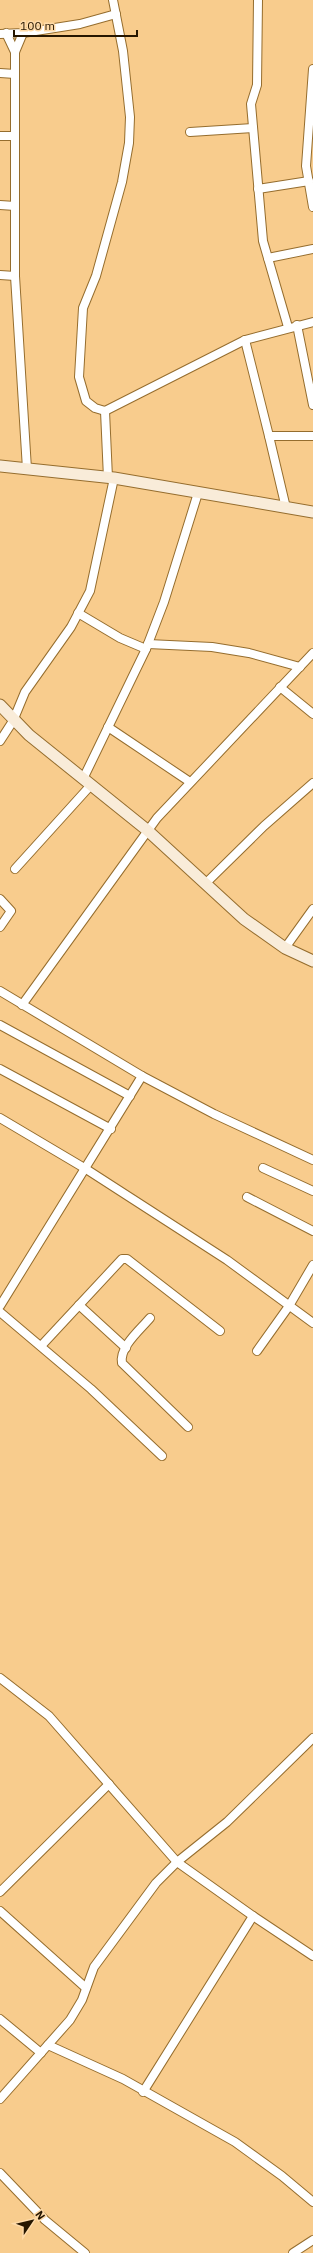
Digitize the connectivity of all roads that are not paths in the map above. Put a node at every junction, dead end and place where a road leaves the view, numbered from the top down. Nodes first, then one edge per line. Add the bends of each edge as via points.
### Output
1 (113, 0) edge
2 (258, 0) edge
3 (116, 14) junction
4 (23, 33) junction
5 (3, 34) edge
6 (15, 52) junction
7 (313, 69) edge
8 (0, 73) edge
9 (15, 74) junction
10 (253, 128) junction
11 (190, 132) dead end
12 (0, 136) edge
13 (15, 136) junction
14 (308, 182) junction
15 (258, 189) junction
16 (0, 205) edge
17 (15, 206) junction
18 (313, 207) edge
19 (313, 249) edge
20 (268, 258) junction
21 (0, 275) edge
22 (14, 276) junction
23 (313, 322) edge
24 (297, 325) junction
25 (288, 327) junction
26 (246, 340) junction
27 (313, 406) edge
28 (104, 411) junction
29 (269, 436) junction
30 (313, 436) edge
31 (0, 466) edge
32 (27, 469) junction
33 (111, 478) junction
34 (198, 493) junction
35 (286, 508) junction
36 (313, 512) edge
37 (78, 613) junction
38 (147, 646) junction
39 (313, 653) edge
40 (300, 667) junction
41 (280, 687) junction
42 (0, 705) edge
43 (313, 714) edge
44 (14, 721) junction
45 (108, 727) junction
46 (0, 740) edge
47 (87, 782) junction
48 (190, 782) junction
49 (313, 783) edge
50 (148, 830) junction
51 (15, 869) dead end
52 (205, 884) junction
53 (0, 899) edge
54 (313, 909) edge
55 (0, 927) edge
56 (285, 948) junction
57 (313, 962) edge
58 (0, 991) edge
59 (22, 1005) junction
60 (0, 1025) edge
61 (0, 1069) edge
62 (142, 1076) junction
63 (130, 1096) junction
64 (0, 1118) edge
65 (111, 1129) junction
66 (313, 1160) edge
67 (263, 1168) dead end
68 (86, 1169) junction
69 (313, 1191) edge
70 (248, 1198) dead end
71 (313, 1231) edge
72 (313, 1265) edge
73 (79, 1305) junction
74 (0, 1306) edge
75 (289, 1306) junction
76 (0, 1312) edge
77 (150, 1318) dead end
78 (313, 1322) edge
79 (220, 1331) dead end
80 (41, 1346) junction
81 (126, 1348) junction
82 (257, 1351) dead end
83 (188, 1427) dead end
84 (162, 1456) dead end
85 (0, 1678) edge
86 (313, 1738) edge
87 (110, 1784) junction
88 (177, 1862) junction
89 (0, 1892) edge
90 (0, 1911) edge
91 (253, 1916) junction
92 (313, 1956) edge
93 (86, 1988) junction
94 (0, 2019) edge
95 (48, 2045) junction
96 (41, 2053) junction
97 (143, 2092) junction
98 (0, 2099) edge
99 (0, 2173) edge
100 (313, 2202) edge
101 (313, 2240) edge
102 (85, 2253) edge
103 (292, 2253) edge

1 - 3 street
2 - 10 street via 257,85 251,104
3 - 4 street via 80,24
3 - 28 street via 130,117 129,143 122,182 96,276 83,308 79,377 86,401
4 - 5 street
4 - 6 street
5 - 6 street
6 - 9 street
7 - 14 street via 306,166
8 - 9 street
9 - 13 street
10 - 11 street
10 - 15 street
12 - 13 street
13 - 17 street
14 - 15 street
14 - 18 street
15 - 20 street via 263,241
16 - 17 street
17 - 22 street
19 - 20 street
20 - 25 street
21 - 22 street
22 - 32 street
23 - 24 street
24 - 25 street
24 - 27 street
25 - 26 street
26 - 28 street
26 - 29 street
28 - 33 street
29 - 30 street
29 - 35 street
31 - 32 street
32 - 33 street
33 - 34 street
33 - 37 street via 90,591
34 - 35 street
34 - 38 street
35 - 36 street
37 - 38 street via 120,638
37 - 44 street via 26,692
38 - 40 street via 212,647 249,653
38 - 45 street
39 - 40 street
40 - 41 street
41 - 43 street
41 - 48 street
42 - 44 street
44 - 46 street
44 - 47 street
45 - 47 street
45 - 48 street
47 - 50 street
47 - 51 street
48 - 50 street
49 - 52 street via 264,826
50 - 52 street
50 - 59 street
52 - 56 street via 244,919
53 - 55 street via 11,911
54 - 56 street
56 - 57 street
58 - 59 street
59 - 62 street
60 - 63 street
61 - 65 street
62 - 63 street
62 - 66 street via 214,1114
63 - 65 street
64 - 68 street
65 - 68 street
67 - 69 street
68 - 74 street
68 - 75 street via 227,1260
70 - 71 street
72 - 75 street
73 - 79 street via 118,1262 127,1259
73 - 80 street
73 - 81 street
75 - 78 street
75 - 82 street
76 - 80 street
77 - 81 street
80 - 84 street via 92,1389
81 - 83 street via 121,1357 122,1362
85 - 87 street via 49,1716
86 - 88 street via 227,1822
87 - 88 street
87 - 89 street
88 - 91 street
88 - 93 street via 156,1884 94,1967
90 - 93 street
91 - 92 street
91 - 97 street
93 - 95 street via 70,2020
94 - 96 street
95 - 96 street
95 - 97 street via 123,2079
96 - 98 street
97 - 100 street via 235,2142
99 - 102 street via 45,2220
101 - 103 street

